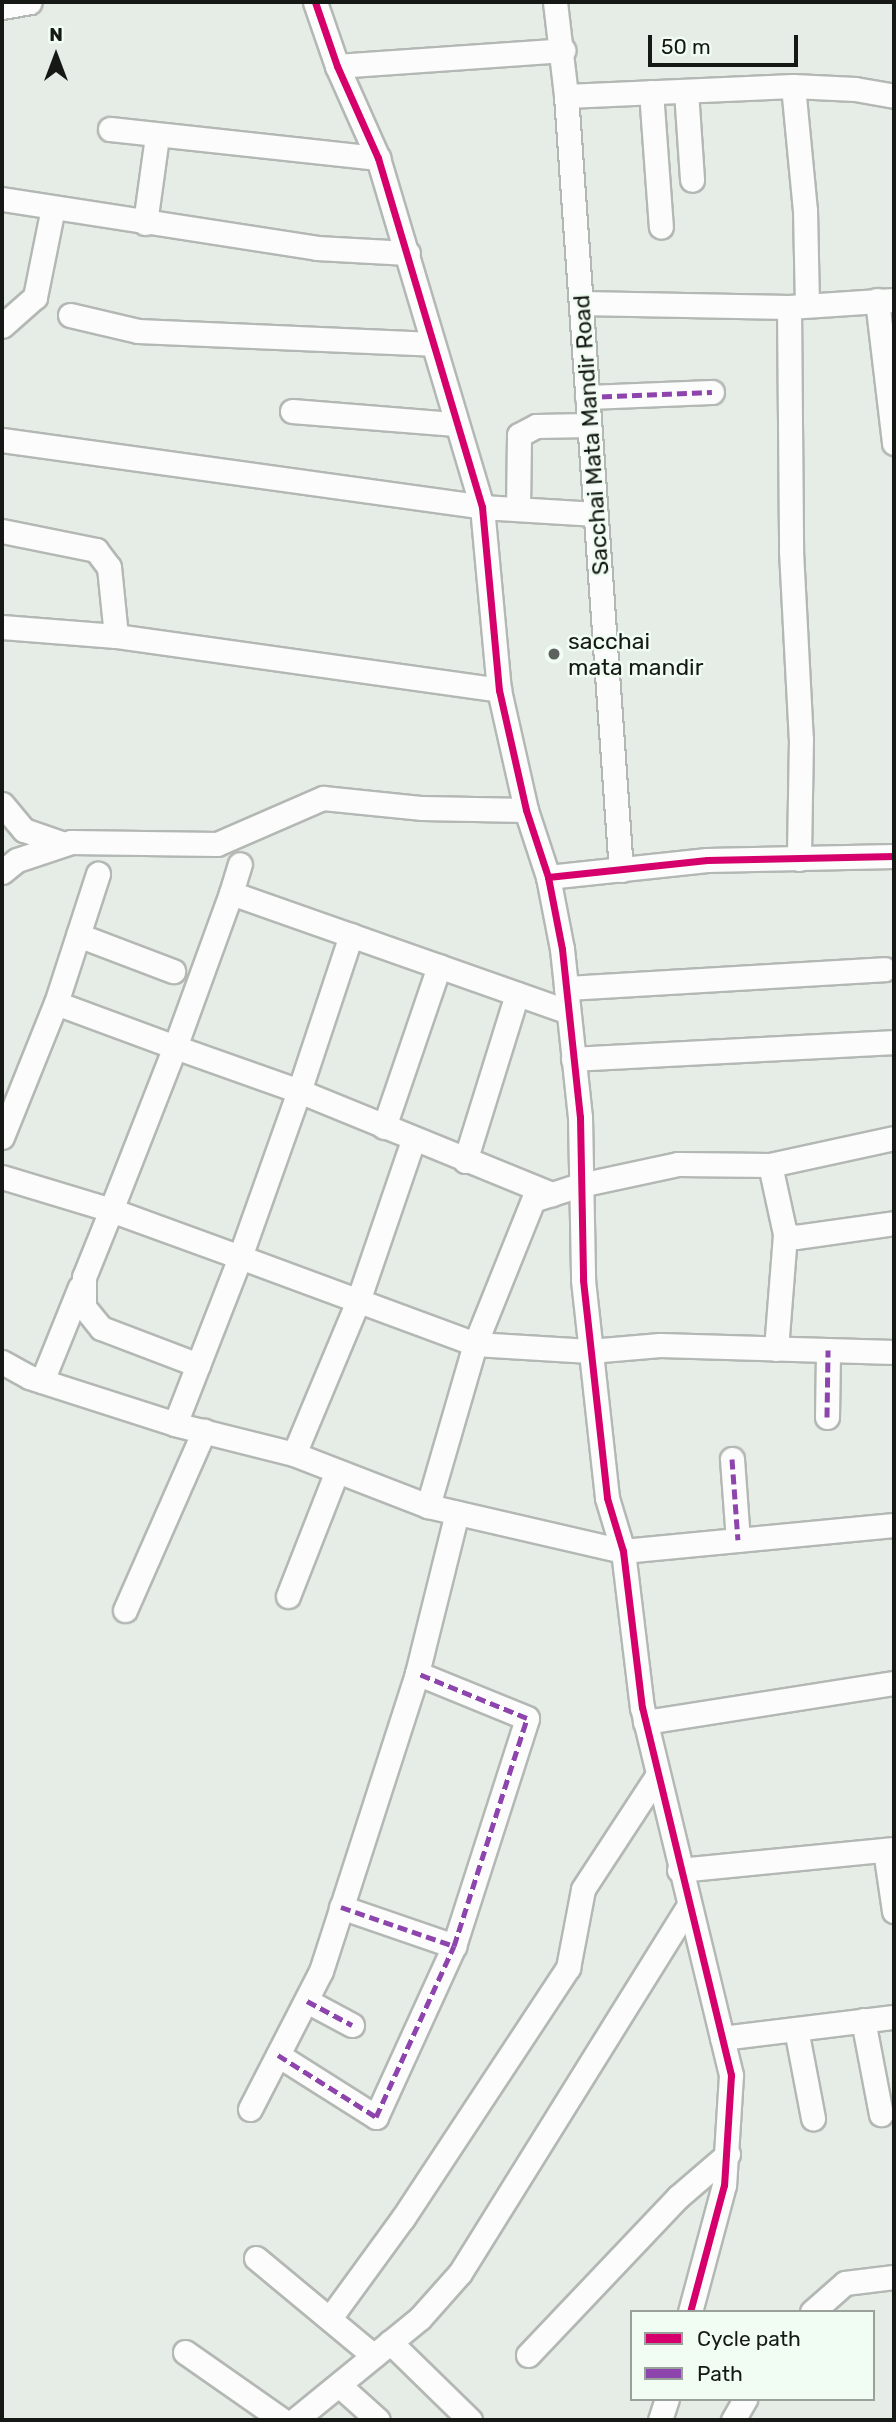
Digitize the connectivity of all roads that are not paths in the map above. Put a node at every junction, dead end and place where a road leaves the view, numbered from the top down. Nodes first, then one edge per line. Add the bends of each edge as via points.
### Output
1 (30, 2) edge
2 (315, 2) edge
3 (555, 2) edge
4 (2, 7) edge
5 (563, 50) junction
6 (337, 66) junction
7 (793, 86) junction
8 (686, 91) junction
9 (651, 92) junction
10 (566, 96) junction
11 (894, 96) edge
12 (110, 129) dead end
13 (158, 136) junction
14 (378, 158) junction
15 (692, 180) dead end
16 (2, 199) edge
17 (53, 208) junction
18 (145, 223) junction
19 (661, 227) dead end
20 (408, 253) junction
21 (885, 300) edge
22 (581, 303) junction
23 (798, 306) junction
24 (70, 315) dead end
25 (2, 326) edge
26 (433, 344) junction
27 (712, 392) dead end
28 (587, 397) junction
29 (292, 411) dead end
30 (455, 424) junction
31 (589, 425) junction
32 (2, 440) edge
33 (894, 443) edge
34 (482, 507) junction
35 (518, 509) junction
36 (596, 514) junction
37 (2, 531) edge
38 (2, 627) edge
39 (116, 636) junction
40 (499, 690) junction
41 (2, 804) edge
42 (526, 810) junction
43 (64, 844) junction
44 (894, 856) edge
45 (799, 859) junction
46 (240, 864) dead end
47 (621, 870) junction
48 (2, 872) edge
49 (98, 874) dead end
50 (548, 877) junction
51 (231, 893) junction
52 (78, 935) junction
53 (351, 935) junction
54 (439, 966) junction
55 (884, 969) dead end
56 (173, 971) dead end
57 (566, 988) junction
58 (517, 994) junction
59 (56, 1003) junction
60 (568, 1012) junction
61 (894, 1042) edge
62 (175, 1047) junction
63 (573, 1059) junction
64 (299, 1091) junction
65 (384, 1128) junction
66 (2, 1137) edge
67 (894, 1138) edge
68 (413, 1140) junction
69 (465, 1161) junction
70 (770, 1165) junction
71 (2, 1177) edge
72 (580, 1185) junction
73 (551, 1194) junction
74 (111, 1210) junction
75 (894, 1223) edge
76 (785, 1234) junction
77 (240, 1257) junction
78 (84, 1277) junction
79 (358, 1301) junction
80 (475, 1344) junction
81 (776, 1349) junction
82 (828, 1350) junction
83 (590, 1351) junction
84 (894, 1352) edge
85 (2, 1362) edge
86 (198, 1365) junction
87 (42, 1381) junction
88 (827, 1417) dead end
89 (175, 1424) junction
90 (204, 1431) junction
91 (294, 1454) junction
92 (732, 1459) dead end
93 (337, 1471) junction
94 (428, 1506) junction
95 (457, 1513) junction
96 (894, 1525) edge
97 (738, 1540) junction
98 (623, 1551) junction
99 (288, 1596) dead end
100 (125, 1610) dead end
101 (417, 1672) junction
102 (894, 1683) edge
103 (645, 1722) junction
104 (657, 1776) junction
105 (890, 1850) edge
106 (679, 1870) junction
107 (341, 1907) junction
108 (688, 1907) junction
109 (894, 1912) edge
110 (454, 1945) junction
111 (307, 2001) junction
112 (894, 2017) edge
113 (863, 2021) junction
114 (352, 2025) dead end
115 (796, 2029) junction
116 (722, 2038) junction
117 (278, 2055) junction
118 (250, 2109) dead end
119 (881, 2114) dead end
120 (813, 2118) dead end
121 (728, 2154) junction
122 (256, 2258) dead end
123 (894, 2277) edge
124 (691, 2310) edge
125 (813, 2310) edge
126 (330, 2318) junction
127 (382, 2349) junction
128 (185, 2352) dead end
129 (528, 2355) dead end
130 (339, 2385) junction
131 (666, 2401) edge
132 (744, 2401) edge
133 (282, 2420) edge
134 (296, 2420) edge
135 (378, 2420) edge
136 (470, 2420) edge
137 (660, 2420) edge
138 (733, 2420) edge

1 - 4 street
2 - 6 street
3 - 5 street, Sacchai Mata Mandir Road
5 - 6 street
5 - 10 street, Sacchai Mata Mandir Road
6 - 14 street
7 - 8 street
7 - 11 street
7 - 23 street via 805,210
8 - 9 street
8 - 15 street
9 - 10 street
9 - 19 street
10 - 22 street, Sacchai Mata Mandir Road
12 - 13 street
13 - 14 street
13 - 18 street
14 - 20 street
16 - 17 street
17 - 18 street
17 - 25 street via 34,297
18 - 20 street via 317,247
20 - 26 street
21 - 23 street
21 - 33 street
22 - 23 street
22 - 28 street, Sacchai Mata Mandir Road
23 - 45 street via 791,551 801,739
24 - 26 street via 138,331
26 - 30 street
27 - 28 street
28 - 31 street, Sacchai Mata Mandir Road
29 - 30 street
30 - 34 street
31 - 35 street via 536,426 519,435
31 - 36 street, Sacchai Mata Mandir Road
32 - 34 street
34 - 35 street
34 - 40 street
35 - 36 street
36 - 47 street, Sacchai Mata Mandir Road
37 - 39 street via 96,550 109,567
38 - 39 street
39 - 40 street
40 - 42 street
41 - 43 street via 24,830
42 - 43 street via 422,808 323,798 217,844
42 - 50 street
43 - 48 street via 17,860
44 - 45 street
45 - 47 street via 707,860
46 - 51 street
47 - 50 street
49 - 52 street
50 - 57 street
51 - 53 street
51 - 62 street
52 - 56 street
52 - 59 street
53 - 54 street
53 - 64 street
54 - 58 street
54 - 65 street
55 - 57 street
57 - 60 street
58 - 60 street
58 - 69 street
59 - 62 street
59 - 66 street
60 - 63 street
61 - 63 street
62 - 64 street
62 - 74 street
63 - 72 street
64 - 65 street
64 - 77 street
65 - 68 street
67 - 70 street
68 - 69 street
68 - 79 street
69 - 73 street
70 - 72 street via 678,1164
70 - 76 street
71 - 74 street
72 - 73 street
72 - 83 street
73 - 80 street via 533,1200
74 - 77 street
74 - 78 street
75 - 76 street via 796,1237
76 - 81 street
77 - 79 street
77 - 86 street
78 - 86 street via 84,1307 101,1328
78 - 87 street
79 - 80 street
79 - 91 street
80 - 83 street
80 - 94 street
81 - 82 street
81 - 83 street via 660,1345
82 - 84 street
82 - 88 street
83 - 98 street via 607,1498
85 - 87 street
86 - 89 street
87 - 89 street
89 - 90 street
90 - 91 street
90 - 100 street
91 - 93 street
92 - 97 street
93 - 94 street
93 - 99 street
94 - 95 street
95 - 98 street
95 - 101 street
96 - 97 street
97 - 98 street
98 - 103 street
101 - 107 street
101 - 110 street via 527,1718
102 - 103 street
103 - 104 street
104 - 106 street
104 - 126 street via 583,1889 568,1968 403,2218
105 - 106 street
105 - 109 street
106 - 108 street
107 - 110 street
107 - 111 street
108 - 116 street
108 - 127 street via 460,2273 440,2299
110 - 117 street via 376,2117
111 - 114 street
111 - 117 street
112 - 113 street
113 - 115 street
113 - 119 street
115 - 116 street
115 - 120 street
116 - 121 street via 731,2075
117 - 118 street
121 - 124 street
121 - 129 street via 678,2197
122 - 126 street
123 - 125 street via 845,2283
126 - 127 street
127 - 130 street
127 - 136 street
128 - 133 street
130 - 134 street
130 - 135 street
131 - 137 street
132 - 138 street

